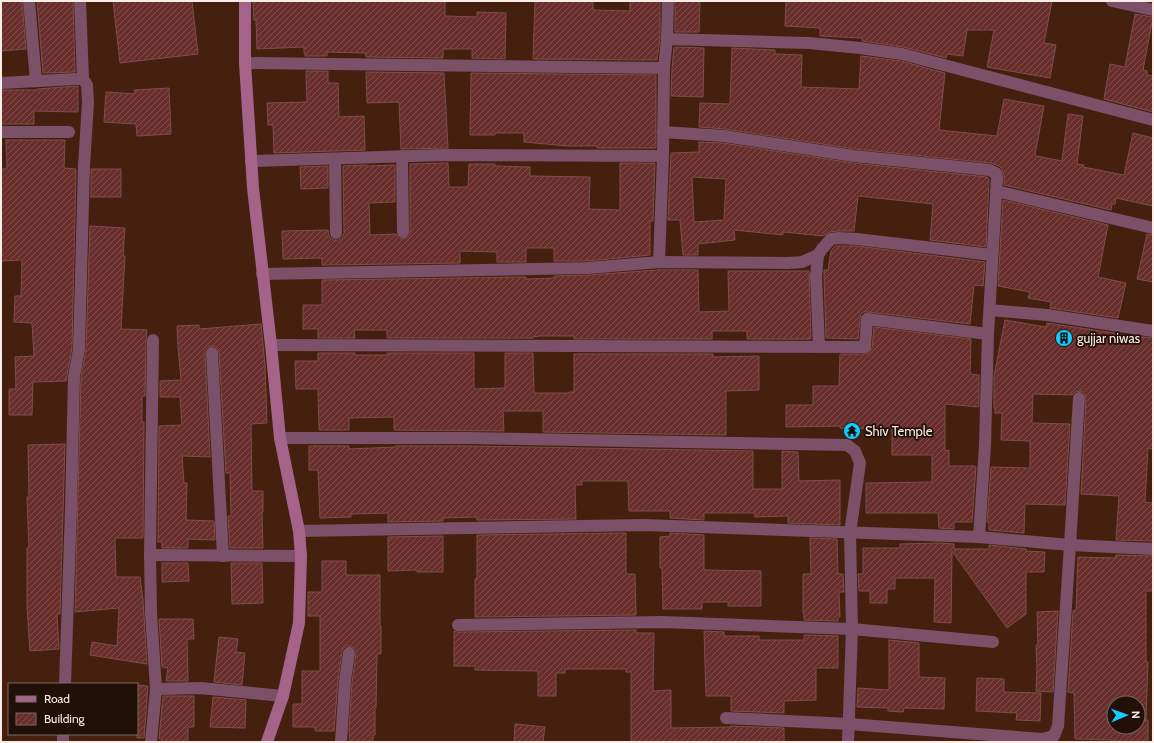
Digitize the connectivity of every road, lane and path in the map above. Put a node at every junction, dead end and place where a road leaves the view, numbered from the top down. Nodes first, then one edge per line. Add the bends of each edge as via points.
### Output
1 (29, 1) edge
2 (80, 1) edge
3 (245, 1) edge
4 (668, 1) edge
5 (1112, 1) edge
6 (1153, 10) edge
7 (667, 39) junction
8 (245, 63) junction
9 (664, 68) junction
10 (84, 79) junction
11 (36, 80) junction
12 (1, 83) edge
13 (1153, 120) edge
14 (1, 132) edge
15 (69, 132) dead end
16 (663, 132) junction
17 (402, 156) junction
18 (663, 156) junction
19 (335, 159) junction
20 (251, 162) junction
21 (996, 191) junction
22 (1153, 228) edge
23 (404, 232) dead end
24 (336, 233) dead end
25 (818, 255) junction
26 (992, 255) junction
27 (659, 262) junction
28 (262, 274) junction
29 (990, 310) junction
30 (1153, 331) edge
31 (988, 334) junction
32 (153, 340) dead end
33 (271, 345) junction
34 (819, 347) junction
35 (212, 353) dead end
36 (1079, 398) dead end
37 (280, 438) junction
38 (299, 531) junction
39 (850, 532) junction
40 (979, 537) junction
41 (1070, 545) junction
42 (1153, 549) edge
43 (150, 555) junction
44 (222, 556) junction
45 (301, 556) junction
46 (458, 625) dead end
47 (852, 630) junction
48 (993, 642) dead end
49 (349, 653) dead end
50 (65, 683) edge
51 (156, 689) junction
52 (283, 696) junction
53 (726, 718) dead end
54 (849, 724) junction
55 (150, 742) edge
56 (267, 742) edge
57 (342, 742) edge
58 (848, 742) edge

1 - 11 street
2 - 10 street
3 - 8 street
4 - 7 street
5 - 6 street
7 - 9 street
7 - 13 street via 809,43 902,54
8 - 9 street
8 - 20 street
9 - 16 street
10 - 11 street
10 - 50 street via 88,102 79,349 74,377
11 - 12 street
14 - 15 street
16 - 18 street
16 - 21 street via 724,136 854,156 989,170 996,173
17 - 18 street
17 - 19 street
17 - 23 street
18 - 27 street
19 - 20 street
19 - 24 street
20 - 28 street
21 - 22 street
21 - 26 street
25 - 26 street via 831,239 838,238
25 - 27 street via 802,262
25 - 34 street via 816,276
26 - 29 street
27 - 28 street via 588,268
28 - 33 street
29 - 30 street via 1048,315
29 - 31 street
31 - 34 street via 867,318 865,347
31 - 40 street
32 - 43 street
33 - 34 street
33 - 37 street
35 - 44 street
36 - 41 street
37 - 38 street
37 - 39 street via 468,438 847,445 855,451 860,463
38 - 39 street via 643,525
38 - 45 street
39 - 40 street
39 - 47 street
40 - 41 street
41 - 42 street
41 - 54 street via 1058,726 1054,736 1042,739
43 - 44 street
43 - 51 street
44 - 45 street
45 - 52 street via 299,623
46 - 47 street via 662,622
47 - 48 street
47 - 54 street
49 - 57 street via 344,681
51 - 52 street via 200,688
51 - 55 street
52 - 56 street
53 - 54 street
54 - 58 street

